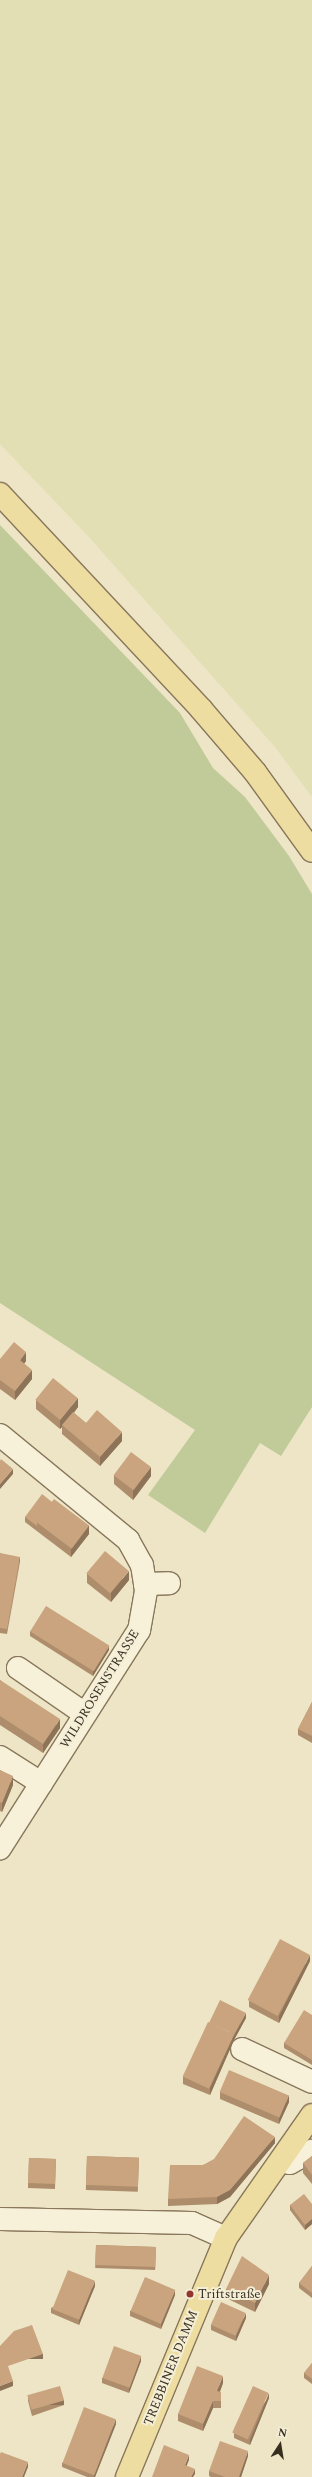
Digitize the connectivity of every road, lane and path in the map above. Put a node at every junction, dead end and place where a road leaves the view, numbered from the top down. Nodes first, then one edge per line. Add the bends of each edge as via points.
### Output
1 (0, 494) edge
2 (312, 851) edge
3 (0, 1435) edge
4 (169, 1583) dead end
5 (145, 1584) junction
6 (18, 1668) dead end
7 (85, 1714) junction
8 (0, 1757) edge
9 (41, 1783) junction
10 (0, 1848) edge
11 (242, 2049) dead end
12 (312, 2082) edge
13 (312, 2115) edge
14 (312, 2151) edge
15 (281, 2161) junction
16 (0, 2219) edge
17 (226, 2238) junction
18 (127, 2477) edge

1 - 2 main road via 201,709 255,772
3 - 5 street, WILDROSENSTRASSE via 128,1540 142,1565
4 - 5 street
5 - 7 street, WILDROSENSTRASSE via 145,1608 139,1630
6 - 7 street
7 - 9 street, WILDROSENSTRASSE
8 - 9 street
9 - 10 street, WILDROSENSTRASSE
11 - 12 street
13 - 15 main road, TREBBINER DAMM
14 - 15 street via 290,2163
15 - 17 main road, TREBBINER DAMM
16 - 17 street via 192,2223
17 - 18 main road, TREBBINER DAMM

